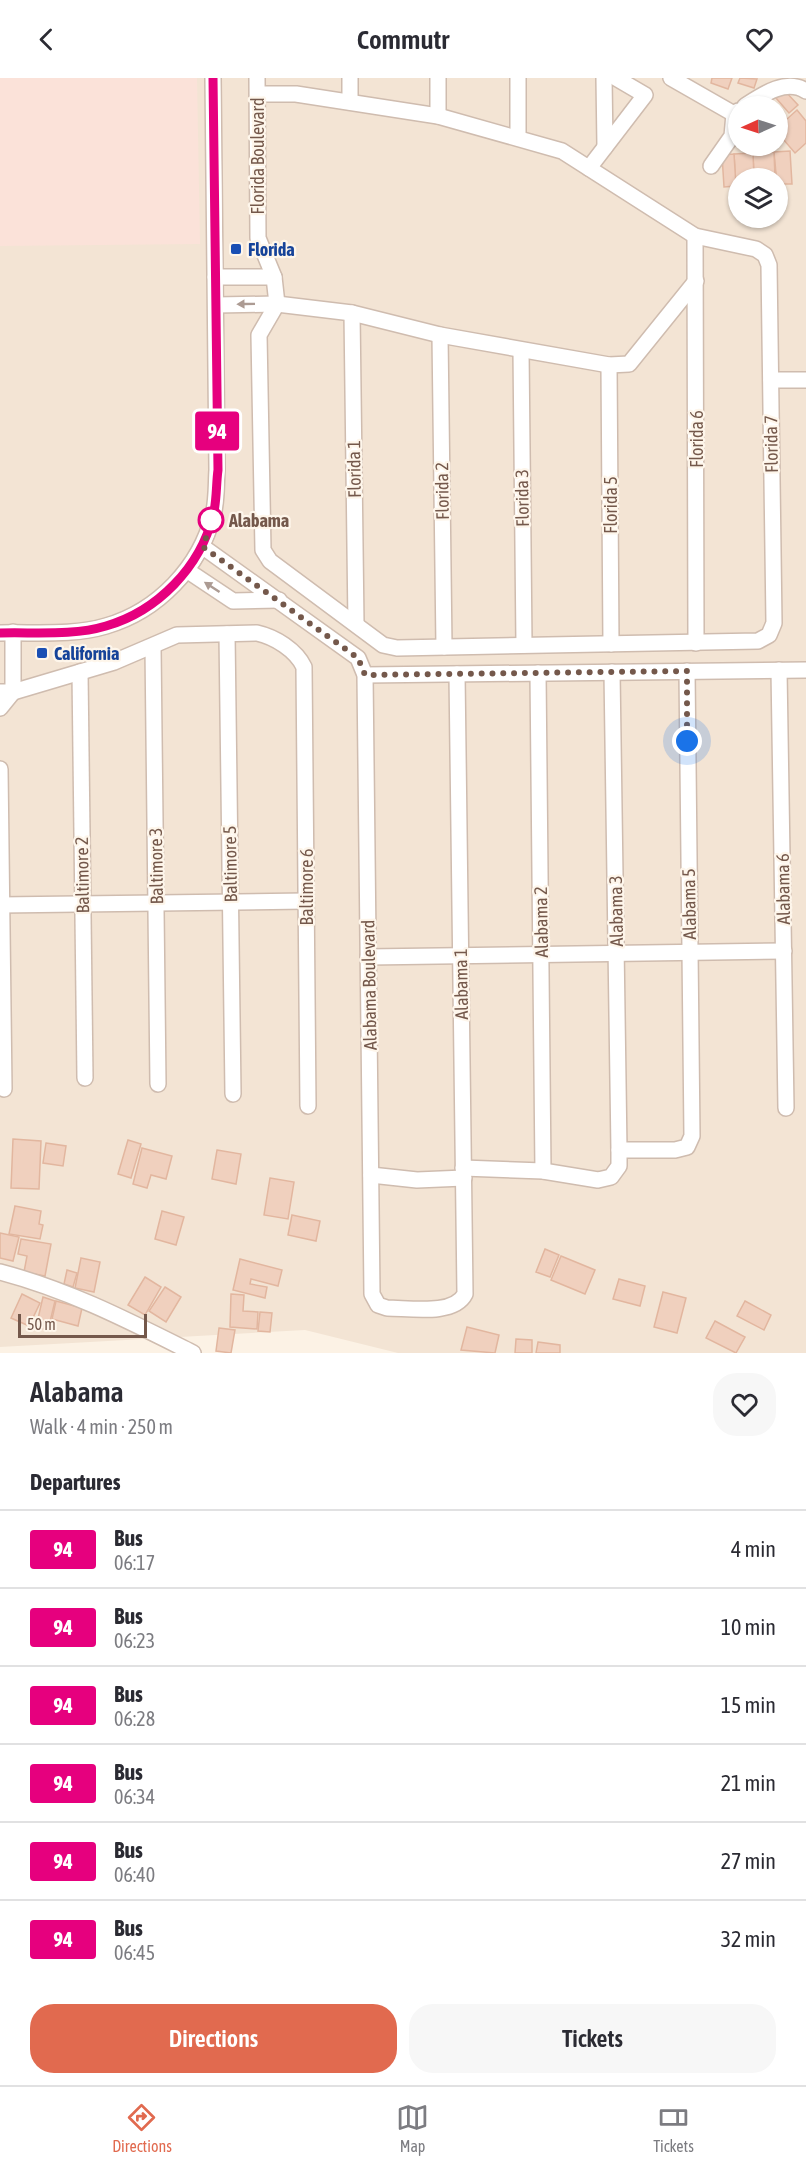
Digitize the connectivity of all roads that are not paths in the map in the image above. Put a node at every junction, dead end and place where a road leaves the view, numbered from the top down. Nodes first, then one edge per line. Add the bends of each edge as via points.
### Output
1 (213, 78) edge
2 (257, 78) edge
3 (350, 78) edge
4 (438, 78) edge
5 (518, 78) edge
6 (604, 78) edge
7 (616, 78) edge
8 (671, 78) edge
9 (806, 91) edge
10 (257, 94) junction
11 (762, 96) edge
12 (350, 102) junction
13 (728, 105) edge
14 (438, 116) junction
15 (518, 138) junction
16 (728, 142) edge
17 (605, 147) junction
18 (711, 166) dead end
19 (589, 168) junction
20 (696, 236) junction
21 (274, 277) junction
22 (215, 278) junction
23 (696, 281) junction
24 (277, 304) junction
25 (216, 305) junction
26 (352, 313) junction
27 (441, 335) junction
28 (520, 350) junction
29 (609, 366) junction
30 (771, 380) junction
31 (806, 380) edge
32 (203, 547) junction
33 (188, 571) junction
34 (279, 600) junction
35 (356, 624) junction
36 (7, 632) edge
37 (227, 634) junction
38 (696, 643) junction
39 (611, 644) junction
40 (524, 645) junction
41 (153, 647) junction
42 (444, 647) junction
43 (779, 670) junction
44 (806, 670) edge
45 (687, 671) junction
46 (80, 672) junction
47 (612, 672) junction
48 (538, 673) junction
49 (457, 674) junction
50 (365, 675) junction
51 (6, 692) edge
52 (0, 708) edge
53 (0, 769) edge
54 (306, 901) junction
55 (231, 902) junction
56 (156, 903) junction
57 (82, 904) junction
58 (1, 905) edge
59 (784, 951) junction
60 (690, 952) junction
61 (541, 954) junction
62 (616, 954) junction
63 (460, 955) junction
64 (368, 957) junction
65 (85, 1078) dead end
66 (158, 1084) dead end
67 (4, 1089) dead end
68 (233, 1094) dead end
69 (308, 1106) dead end
70 (786, 1107) dead end
71 (619, 1150) junction
72 (543, 1171) junction
73 (464, 1173) junction
74 (371, 1175) junction
75 (0, 1272) edge
76 (372, 1294) joint
77 (193, 1353) edge

1 - 22 street
2 - 10 street, Florida Boulevard
3 - 12 street
4 - 14 street
5 - 15 street
6 - 17 street
7 - 17 street via 645,95
8 - 13 street
9 - 11 street via 794,84 778,86
10 - 12 street via 296,94
10 - 21 street, Florida Boulevard via 258,238
12 - 14 street
14 - 15 street
15 - 19 street via 562,151
16 - 18 street
17 - 19 street
19 - 20 street
20 - 23 street, Florida 6
20 - 30 street, Florida 7 via 756,249 765,255 769,265
21 - 22 street
21 - 24 street, Florida Boulevard
22 - 25 street
23 - 29 street via 629,364
23 - 38 street, Florida 6
24 -> 25 street
24 - 26 street
24 - 35 street via 259,335 262,550 270,561
25 - 32 street via 218,470 214,514
26 - 27 street
26 - 35 street, Florida 1
27 - 28 street
27 - 42 street, Florida 2
28 - 29 street
28 - 40 street, Florida 3
29 - 39 street, Florida 5
30 - 31 street
30 - 38 street, Florida 7 via 774,623 769,635 758,641
32 - 33 street
32 - 34 street
34 -> 33 street via 233,601
33 - 36 street via 149,606 105,626 60,632
34 - 50 street via 358,658
35 - 42 street via 383,645
36 - 51 street
37 - 41 street via 177,635
37 - 54 street, Baltimore 6 via 270,636 299,657 304,667
37 - 55 street, Baltimore 5
38 - 39 street
39 - 40 street
40 - 42 street
41 - 46 street
41 - 56 street, Baltimore 3
43 - 44 street
43 - 45 street
43 - 59 street, Alabama 6
45 - 47 street
45 - 60 street, Alabama 5
46 - 51 street
46 - 57 street, Baltimore 2
47 - 48 street
47 - 62 street, Alabama 3
48 - 49 street
48 - 61 street, Alabama 2
49 - 50 street
49 - 63 street, Alabama 1
50 - 64 street, Alabama Boulevard
51 - 52 street
53 - 58 street
54 - 55 street
54 - 69 street, Baltimore 6
55 - 56 street
55 - 68 street, Baltimore 5
56 - 57 street
56 - 66 street, Baltimore 3
57 - 58 street
57 - 65 street, Baltimore 2
58 - 67 street
59 - 60 street
59 - 70 street, Alabama 6
60 - 62 street
60 - 71 street, Alabama 5 via 692,1136 687,1147 675,1150
61 - 62 street
61 - 63 street
61 - 72 street, Alabama 2
62 - 71 street, Alabama 3
63 - 64 street
63 - 73 street, Alabama 1
64 - 74 street, Alabama Boulevard
71 - 72 street, Alabama 3 via 619,1166 611,1177 598,1180
72 - 73 street
73 - 74 street via 417,1180
73 - 76 street, Alabama 1 via 465,1294 461,1302 451,1307 387,1308 378,1305
74 - 76 street, Alabama Boulevard
75 - 77 street via 42,1283 100,1306

